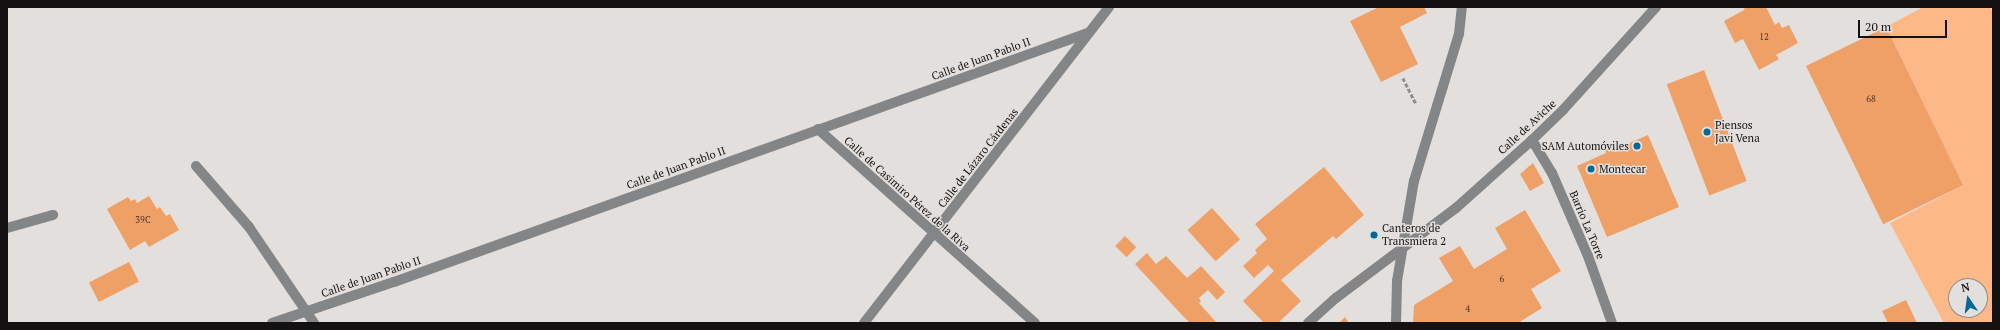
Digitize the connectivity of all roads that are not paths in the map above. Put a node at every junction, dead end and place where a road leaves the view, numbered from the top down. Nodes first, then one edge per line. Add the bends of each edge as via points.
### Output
1 (1109, 7) edge
2 (1462, 7) edge
3 (1656, 7) edge
4 (1088, 33) junction
5 (818, 130) junction
6 (1532, 140) junction
7 (196, 166) dead end
8 (53, 215) dead end
9 (7, 228) edge
10 (934, 234) junction
11 (1401, 250) junction
12 (306, 312) junction
13 (272, 323) edge
14 (314, 323) edge
15 (864, 323) edge
16 (1035, 323) edge
17 (1308, 323) edge
18 (1396, 323) edge
19 (1612, 323) edge

1 - 4 street, Calle de Lázaro Cárdenas
2 - 11 street via 1459,34 1414,181
3 - 6 street, Calle de Aviche via 1563,110
4 - 5 street, Calle de Juan Pablo II
4 - 10 street, Calle de Lázaro Cárdenas
5 - 10 street, Calle de Casimiro Pérez de la Riva
5 - 12 street, Calle de Juan Pablo II
6 - 11 street, Calle de Aviche via 1456,208
6 - 19 street, Barrio La Torre via 1552,173 1588,256
7 - 12 street via 249,227
8 - 9 street
10 - 15 street, Calle de Lázaro Cárdenas
10 - 16 street, Calle de Casimiro Pérez de la Riva
11 - 17 street, Calle de Aviche via 1336,298
11 - 18 street
12 - 13 street, Calle de Juan Pablo II
12 - 14 street

